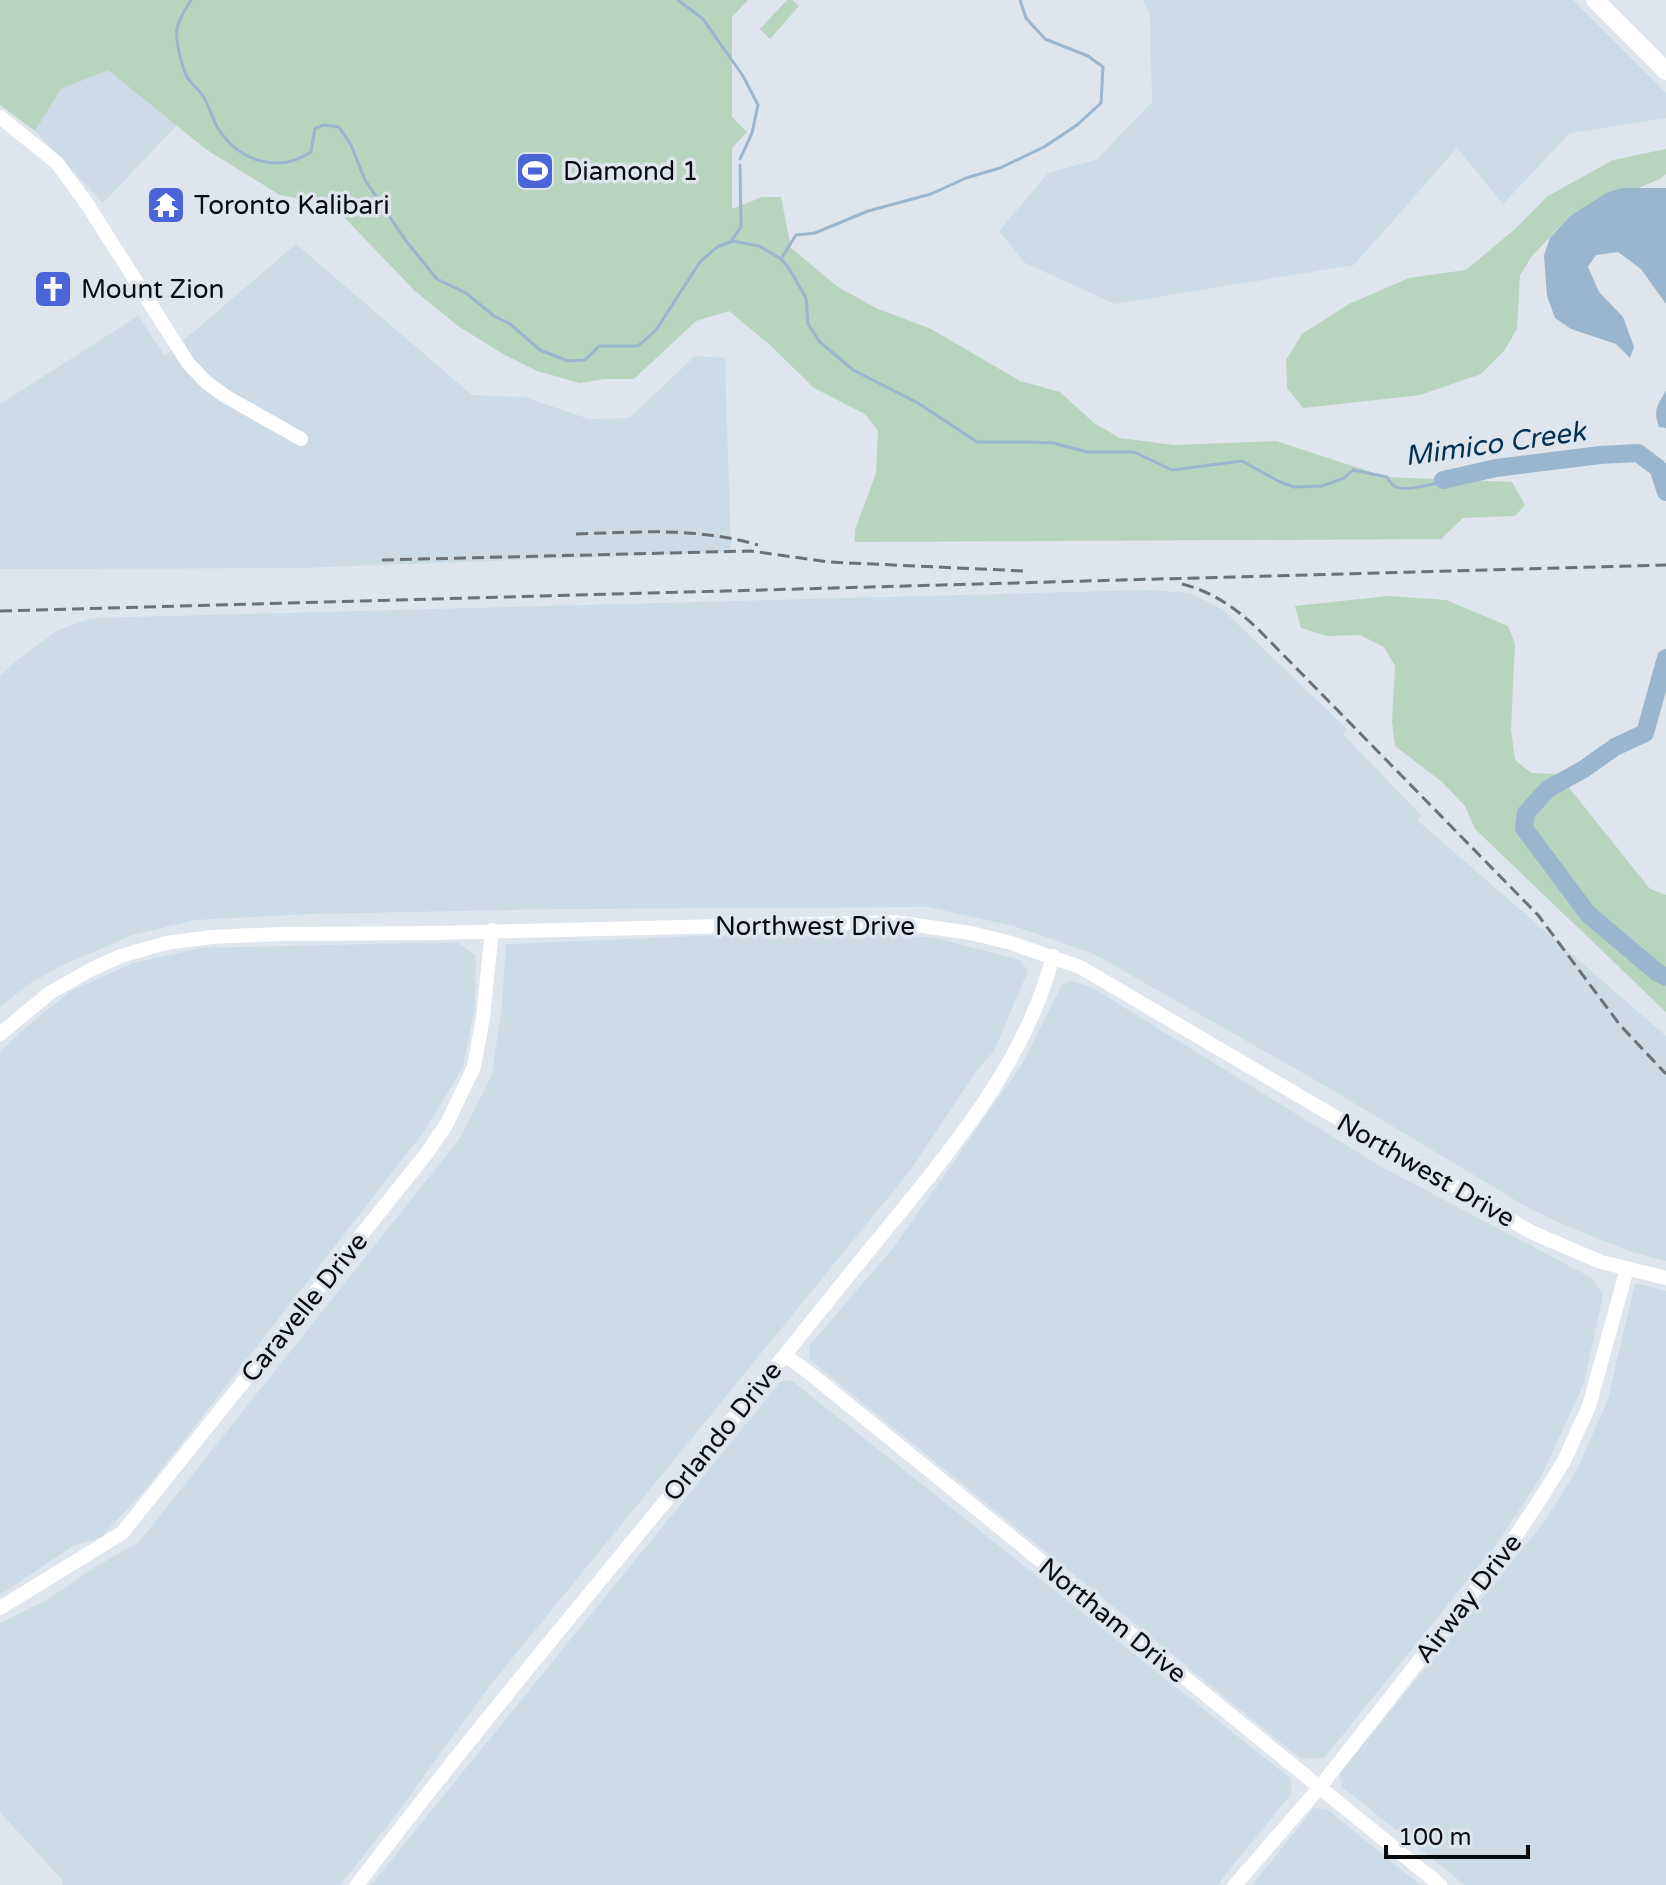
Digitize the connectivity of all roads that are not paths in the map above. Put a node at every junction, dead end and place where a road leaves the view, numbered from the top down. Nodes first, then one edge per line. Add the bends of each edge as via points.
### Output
1 (1595, 0) edge
2 (1666, 71) edge
3 (0, 117) edge
4 (301, 439) dead end
5 (492, 930) junction
6 (1053, 956) junction
7 (0, 1034) edge
8 (1627, 1269) junction
9 (1666, 1278) edge
10 (785, 1355) junction
11 (0, 1608) edge
12 (1319, 1788) junction
13 (357, 1885) edge
14 (1235, 1885) edge
15 (1440, 1885) edge

1 - 2 main road
3 - 4 street via 57,163 188,363 225,396
5 - 6 street, Northwest Drive via 895,922 971,933
5 - 7 street, Northwest Drive via 281,934 166,943 121,956 71,980
5 - 11 street, Caravelle Drive via 474,1067 427,1153 122,1533
6 - 8 street, Northwest Drive via 1137,999 1531,1232
6 - 10 street, Orlando Drive via 1022,1037 974,1119
8 - 9 street, Northwest Drive
8 - 12 street, Airway Drive via 1601,1370 1564,1461 1507,1549
10 - 12 street, Northam Drive
10 - 13 street, Orlando Drive
12 - 14 street, Airway Drive
12 - 15 street, Northam Drive

